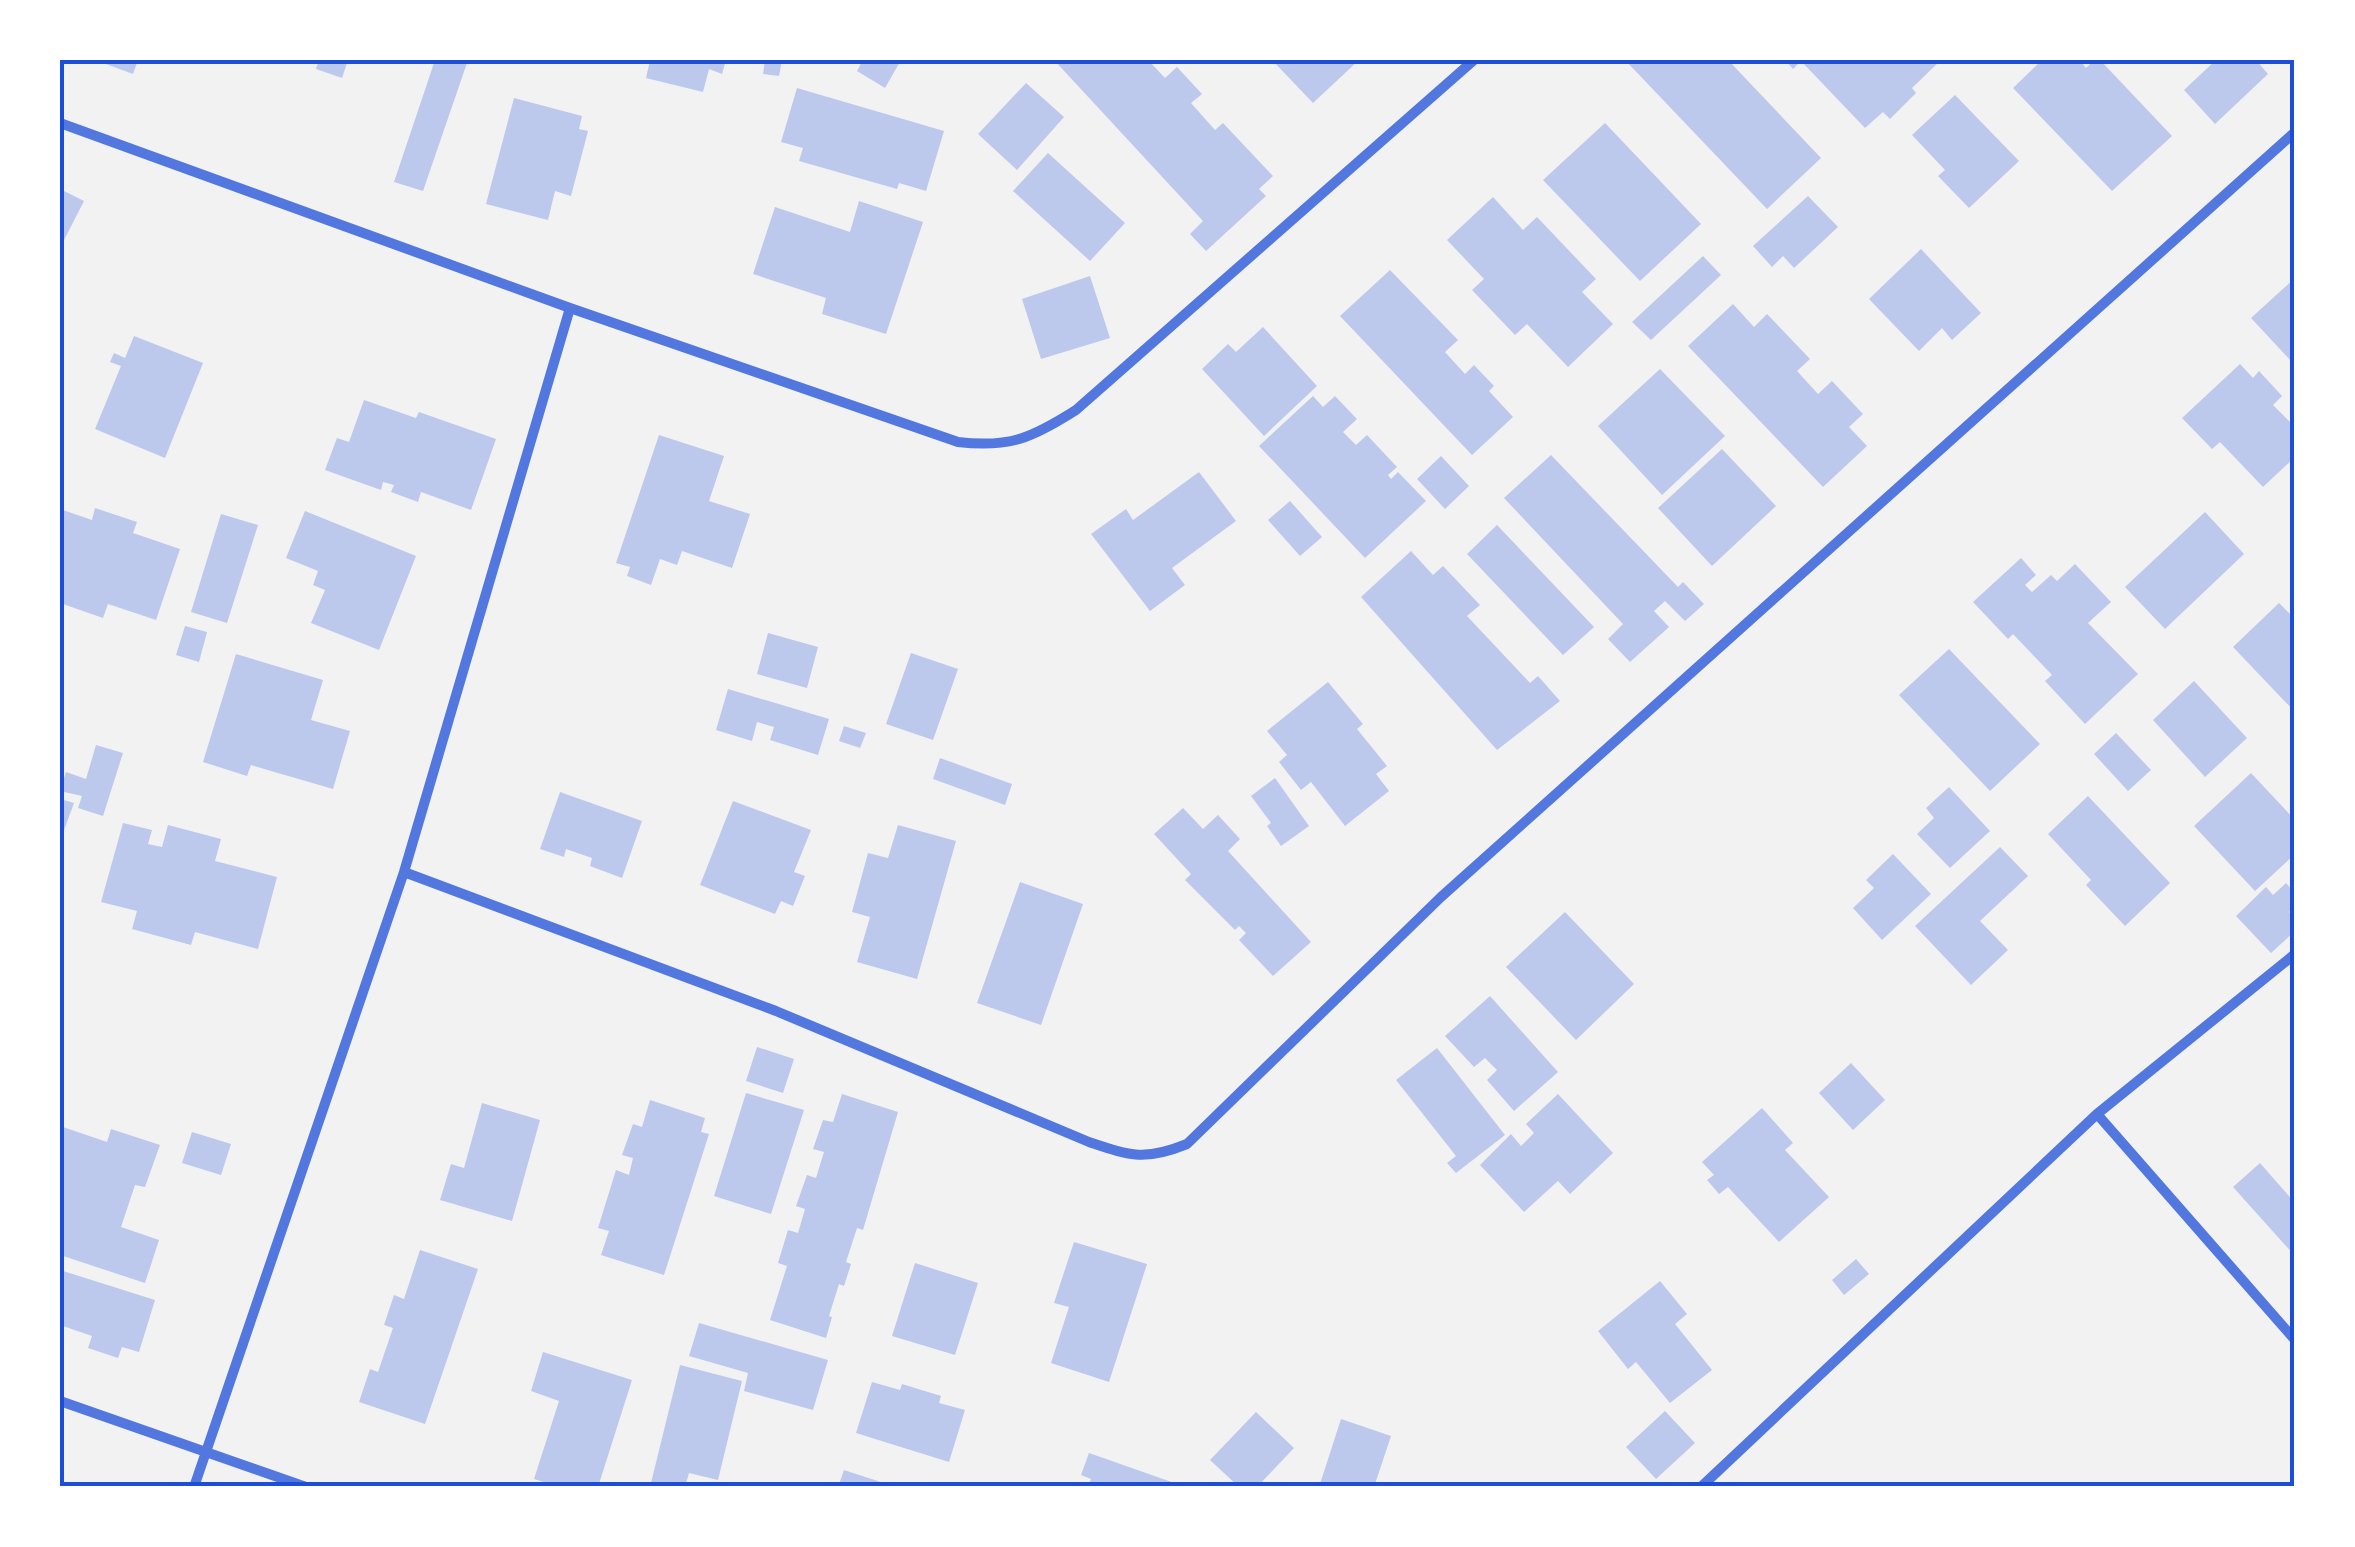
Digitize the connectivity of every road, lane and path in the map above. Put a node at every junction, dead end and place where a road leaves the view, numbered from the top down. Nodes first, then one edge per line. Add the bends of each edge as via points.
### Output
1 (1474, 60) edge
2 (60, 123) edge
3 (2295, 132) edge
4 (570, 308) junction
5 (404, 872) junction
6 (2295, 954) edge
7 (2097, 1114) junction
8 (2295, 1340) edge
9 (60, 1401) edge
10 (207, 1453) junction
11 (194, 1487) edge
12 (306, 1487) edge
13 (1701, 1487) edge

1 - 4 street via 1076,410 994,446 958,442
2 - 4 street
3 - 5 street via 1441,897 1187,1144 1158,1156 1089,1142 776,1011
4 - 5 street
5 - 10 street
6 - 7 street
7 - 8 street
7 - 13 street
9 - 10 street
10 - 11 street
10 - 12 street

